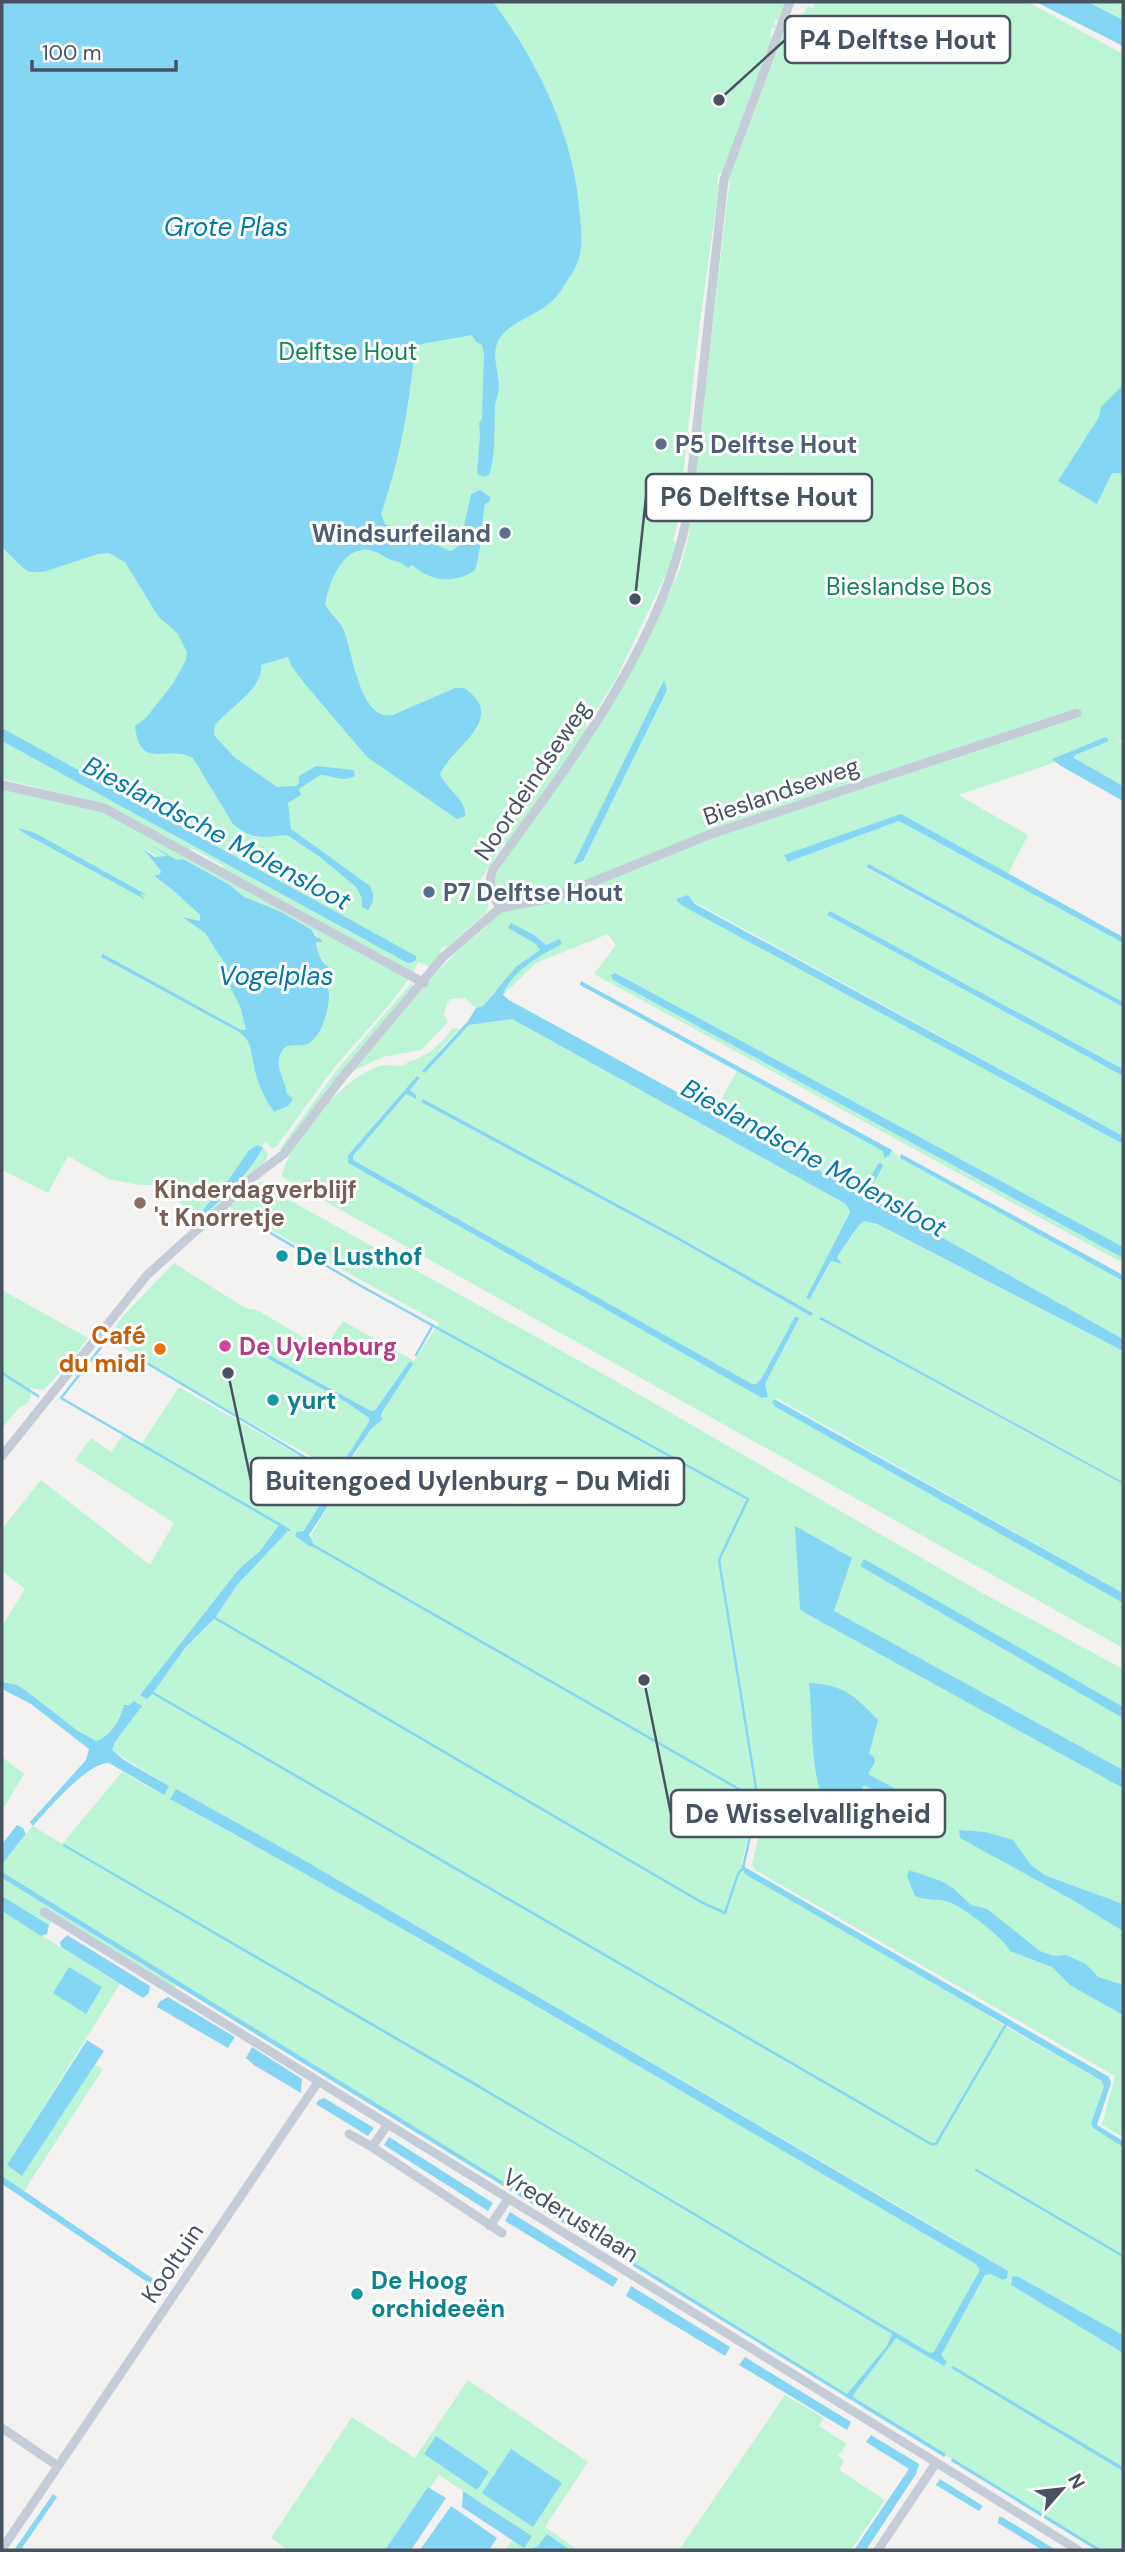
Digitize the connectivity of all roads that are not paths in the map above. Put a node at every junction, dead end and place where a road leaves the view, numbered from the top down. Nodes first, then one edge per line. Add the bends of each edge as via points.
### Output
1 (790, 2) edge
2 (1077, 713) dead end
3 (2, 785) edge
4 (499, 908) junction
5 (424, 983) junction
6 (2, 1456) edge
7 (44, 1912) dead end
8 (318, 2082) junction
9 (388, 2124) junction
10 (349, 2134) dead end
11 (372, 2147) junction
12 (508, 2199) junction
13 (490, 2226) junction
14 (502, 2233) dead end
15 (2, 2428) edge
16 (936, 2463) junction
17 (58, 2466) junction
18 (2, 2549) edge
19 (878, 2550) edge
20 (1078, 2550) edge

1 - 4 street, Noordeindseweg via 724,180 687,516 676,565 644,638 595,724 493,869 489,890
2 - 4 street, Bieslandseweg via 721,831 553,898
3 - 5 street via 104,808
4 - 5 street via 450,949
5 - 6 street via 340,1080 289,1149 248,1180 147,1275
7 - 8 street, Vrederustlaan
8 - 9 street, Vrederustlaan
8 - 17 street, Kooltuin
9 - 11 street
9 - 12 street, Vrederustlaan
10 - 11 street
11 - 13 street
12 - 13 street
12 - 16 street, Vrederustlaan
13 - 14 street
15 - 17 street
16 - 19 street
16 - 20 street, Vrederustlaan
17 - 18 street, Kooltuin

